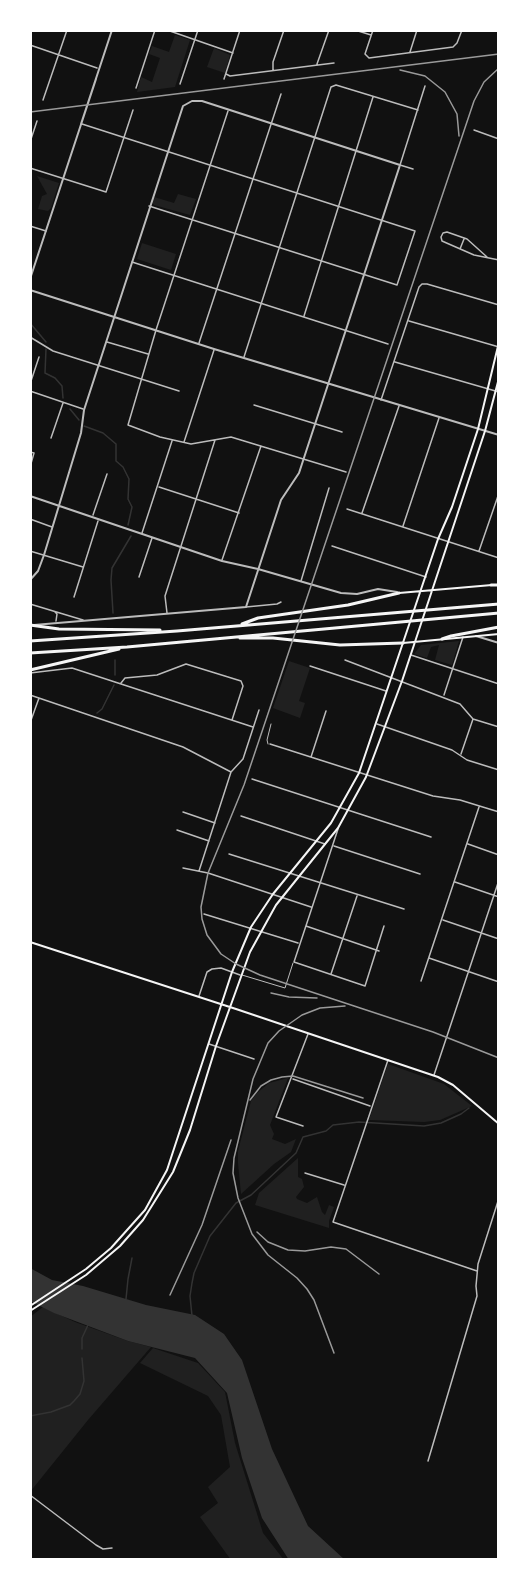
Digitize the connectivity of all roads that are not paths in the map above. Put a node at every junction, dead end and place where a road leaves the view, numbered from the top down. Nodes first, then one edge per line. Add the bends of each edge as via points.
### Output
1 (67, 30) edge
2 (112, 30) edge
3 (155, 30) edge
4 (166, 30) edge
5 (198, 30) edge
6 (240, 30) edge
7 (284, 30) edge
8 (329, 30) edge
9 (355, 30) edge
10 (373, 30) edge
11 (417, 30) edge
12 (462, 30) edge
13 (371, 36) junction
14 (195, 40) junction
15 (30, 45) edge
16 (233, 53) junction
17 (409, 53) junction
18 (58, 55) junction
19 (334, 63) dead end
20 (317, 65) junction
21 (99, 68) junction
22 (273, 71) junction
23 (226, 74) junction
24 (224, 79) dead end
25 (180, 84) dead end
26 (425, 86) dead end
27 (136, 88) dead end
28 (281, 94) dead end
29 (374, 97) junction
30 (43, 100) dead end
31 (133, 110) dead end
32 (228, 110) junction
33 (418, 110) junction
34 (37, 121) dead end
35 (81, 124) junction
36 (272, 124) junction
37 (474, 130) dead end
38 (315, 137) junction
39 (124, 138) junction
40 (499, 139) edge
41 (30, 142) edge
42 (356, 150) junction
43 (167, 151) junction
44 (210, 165) junction
45 (400, 165) junction
46 (30, 168) edge
47 (413, 169) dead end
48 (62, 179) junction
49 (254, 179) junction
50 (297, 193) junction
51 (149, 206) junction
52 (338, 206) junction
53 (192, 220) junction
54 (382, 220) junction
55 (30, 226) edge
56 (46, 231) junction
57 (236, 234) junction
58 (464, 238) junction
59 (278, 248) junction
60 (460, 249) junction
61 (487, 257) junction
62 (499, 260) edge
63 (131, 261) junction
64 (321, 261) junction
65 (174, 275) junction
66 (364, 275) junction
67 (30, 279) edge
68 (217, 289) junction
69 (30, 290) edge
70 (260, 302) junction
71 (499, 305) edge
72 (304, 316) junction
73 (113, 317) junction
74 (408, 321) junction
75 (156, 330) junction
76 (346, 330) junction
77 (30, 337) edge
78 (106, 341) junction
79 (499, 342) edge
80 (199, 344) junction
81 (388, 344) dead end
82 (498, 347) edge
83 (214, 349) junction
84 (148, 355) junction
85 (39, 357) dead end
86 (243, 358) junction
87 (394, 362) junction
88 (98, 364) junction
89 (499, 378) edge
90 (141, 379) junction
91 (30, 384) edge
92 (328, 384) junction
93 (489, 389) junction
94 (30, 391) edge
95 (179, 391) dead end
96 (498, 391) edge
97 (380, 400) junction
98 (63, 403) junction
99 (254, 405) dead end
100 (399, 406) junction
101 (84, 410) junction
102 (440, 418) junction
103 (315, 424) junction
104 (478, 429) junction
105 (485, 431) junction
106 (342, 432) dead end
107 (499, 435) edge
108 (51, 438) dead end
109 (172, 440) junction
110 (215, 440) junction
111 (184, 443) junction
112 (261, 446) junction
113 (30, 452) edge
114 (304, 459) junction
115 (30, 467) edge
116 (346, 472) dead end
117 (107, 474) dead end
118 (460, 483) junction
119 (158, 486) junction
120 (467, 486) junction
121 (329, 488) dead end
122 (499, 493) edge
123 (30, 496) edge
124 (196, 499) junction
125 (59, 506) junction
126 (347, 508) dead end
127 (238, 513) junction
128 (362, 513) junction
129 (93, 516) junction
130 (99, 518) junction
131 (30, 519) edge
132 (53, 527) junction
133 (403, 527) junction
134 (142, 534) junction
135 (152, 537) junction
136 (438, 538) junction
137 (448, 542) junction
138 (332, 546) dead end
139 (180, 547) junction
140 (30, 551) edge
141 (479, 552) junction
142 (44, 555) junction
143 (499, 558) edge
144 (222, 561) junction
145 (83, 567) junction
146 (258, 569) junction
147 (139, 577) dead end
148 (426, 577) junction
149 (30, 578) edge
150 (300, 582) junction
151 (499, 584) edge
152 (491, 585) joint
153 (432, 590) junction
154 (421, 591) junction
155 (399, 593) junction
156 (74, 597) dead end
157 (280, 602) dead end
158 (499, 603) edge
159 (30, 604) edge
160 (246, 607) junction
161 (54, 611) junction
162 (167, 613) junction
163 (499, 613) edge
164 (84, 620) junction
165 (56, 623) junction
166 (30, 625) edge
167 (238, 626) junction
168 (499, 627) edge
169 (177, 631) junction
170 (499, 634) edge
171 (476, 636) junction
172 (463, 637) junction
173 (223, 638) junction
174 (441, 639) junction
175 (30, 641) edge
176 (414, 642) junction
177 (403, 643) junction
178 (499, 643) edge
179 (128, 647) junction
180 (30, 653) edge
181 (410, 654) junction
182 (345, 660) dead end
183 (310, 666) dead end
184 (453, 668) junction
185 (30, 672) edge
186 (392, 677) junction
187 (402, 681) junction
188 (121, 684) junction
189 (499, 684) edge
190 (387, 692) junction
191 (30, 695) edge
192 (443, 696) junction
193 (39, 698) junction
194 (259, 710) dead end
195 (326, 711) dead end
196 (473, 719) junction
197 (232, 720) junction
198 (30, 723) edge
199 (271, 724) dead end
200 (376, 724) junction
201 (254, 727) junction
202 (384, 727) junction
203 (499, 727) edge
204 (270, 744) joint
205 (460, 755) junction
206 (311, 758) junction
207 (499, 770) edge
208 (231, 772) junction
209 (358, 773) junction
210 (367, 774) junction
211 (252, 779) dead end
212 (479, 806) junction
213 (341, 808) junction
214 (349, 810) junction
215 (183, 812) dead end
216 (499, 812) edge
217 (241, 816) dead end
218 (216, 823) junction
219 (338, 828) junction
220 (177, 830) dead end
221 (431, 837) dead end
222 (209, 841) junction
223 (318, 841) junction
224 (326, 844) junction
225 (467, 844) junction
226 (333, 846) junction
227 (229, 854) dead end
228 (499, 855) edge
229 (183, 868) dead end
230 (199, 871) junction
231 (290, 874) junction
232 (420, 874) dead end
233 (298, 876) junction
234 (499, 880) edge
235 (454, 882) junction
236 (321, 883) junction
237 (273, 894) junction
238 (357, 894) junction
239 (494, 895) junction
240 (282, 897) junction
241 (499, 897) edge
242 (312, 907) junction
243 (404, 909) dead end
244 (204, 914) dead end
245 (441, 920) junction
246 (305, 926) junction
247 (384, 926) dead end
248 (251, 927) junction
249 (261, 930) junction
250 (481, 933) junction
251 (343, 938) junction
252 (499, 939) edge
253 (30, 942) edge
254 (299, 944) junction
255 (378, 950) junction
256 (428, 958) junction
257 (294, 962) junction
258 (468, 971) junction
259 (232, 972) junction
260 (331, 974) junction
261 (240, 975) junction
262 (420, 981) dead end
263 (499, 982) edge
264 (199, 996) junction
265 (222, 1004) junction
266 (230, 1007) junction
267 (308, 1033) junction
268 (208, 1043) junction
269 (216, 1046) junction
270 (254, 1059) dead end
271 (388, 1060) junction
272 (434, 1076) junction
273 (292, 1079) junction
274 (370, 1107) junction
275 (499, 1124) edge
276 (303, 1126) dead end
277 (305, 1173) dead end
278 (344, 1185) junction
279 (499, 1198) edge
280 (477, 1271) junction
281 (30, 1306) edge
282 (30, 1311) edge
283 (428, 1461) dead end
284 (30, 1495) edge
285 (112, 1548) dead end

1 - 18 street
2 - 21 street
3 - 27 street
4 - 14 street
5 - 14 street
6 - 16 street
7 - 22 street
8 - 20 street
9 - 13 street
10 - 13 street
11 - 17 street
12 - 17 street via 455,46
13 - 17 street via 366,57
14 - 16 street
14 - 25 street
15 - 18 street
16 - 23 street
18 - 21 street
18 - 30 street
19 - 20 street
20 - 22 street
21 - 35 street
22 - 23 street
23 - 24 street
26 - 33 street
28 - 36 street
29 - 33 street
29 - 38 street via 336,85 331,87
29 - 42 street
31 - 39 street
32 - 36 street
32 - 43 street via 197,100 187,103
32 - 44 street
33 - 45 street
34 - 41 street
35 - 39 street
35 - 48 street
36 - 38 street
36 - 49 street
37 - 40 street
38 - 42 street
38 - 50 street
39 - 43 street
39 - 48 street via 106,192
42 - 45 street
42 - 52 street
43 - 44 street
43 - 51 street
44 - 49 street
44 - 53 street
45 - 47 street
45 - 54 street
46 - 48 street
48 - 56 street
49 - 50 street
49 - 57 street
50 - 52 street
50 - 59 street
51 - 53 street
51 - 63 street
52 - 54 street
52 - 64 street
53 - 57 street
53 - 65 street
54 - 66 street
54 - 66 street via 415,231 397,285
55 - 56 street
56 - 67 street
57 - 59 street
57 - 68 street
58 - 60 street
58 - 60 street via 447,232 441,237
58 - 61 street
59 - 64 street
59 - 70 street
60 - 61 street
61 - 62 street
63 - 65 street
63 - 73 street
64 - 66 street
64 - 72 street
65 - 68 street
65 - 75 street
66 - 76 street
68 - 70 street
68 - 80 street
69 - 73 street
70 - 72 street
70 - 86 street
71 - 74 street via 422,284
72 - 76 street
73 - 75 street
73 - 78 street
74 - 82 street
74 - 87 street
75 - 80 street
75 - 84 street
76 - 81 street
76 - 92 street
77 - 88 street via 53,351
78 - 84 street
78 - 88 street
79 - 82 main road
80 - 83 street
82 - 93 main road
83 - 86 street
83 - 111 street
84 - 90 street
85 - 91 street
86 - 92 street
87 - 93 street
87 - 97 street
88 - 90 street
88 - 101 street
89 - 96 main road
90 - 95 street
90 - 109 street via 128,425
92 - 97 street
92 - 103 street
93 - 96 street
93 - 104 main road
94 - 98 street
96 - 105 main road
97 - 100 street
98 - 101 street
98 - 108 street
99 - 103 street
100 - 102 street
100 - 128 street
101 - 125 street
102 - 104 street
102 - 133 street
103 - 106 street
103 - 114 street
104 - 105 street
104 - 118 main road
105 - 107 street
105 - 120 main road
109 - 111 street
109 - 119 street
110 - 111 street
110 - 112 street via 231,437
110 - 124 street
112 - 114 street
112 - 127 street
113 - 115 street via 34,453
114 - 116 street
114 - 146 street via 283,496
117 - 129 street
118 - 120 main road
118 - 136 main road
119 - 124 street
119 - 134 street
120 - 137 main road
121 - 150 street
122 - 141 street
123 - 125 street
124 - 127 street
124 - 139 street
125 - 129 street
125 - 132 street
126 - 128 street
127 - 144 street
128 - 133 street
129 - 130 street
130 - 134 street
130 - 145 street
131 - 132 street
132 - 142 street
133 - 136 street
134 - 135 street
135 - 139 street
135 - 147 street
136 - 137 street
136 - 148 main road
137 - 141 street
137 - 153 main road
138 - 148 street
139 - 144 street
139 - 162 street via 165,596
140 - 142 street
141 - 143 street
142 - 145 street
142 - 149 street via 38,571
144 - 146 street
145 - 156 street
146 - 150 street
146 - 160 street
148 - 154 main road
150 - 155 street via 349,595 378,589
151 - 152 highway
152 - 153 main road
153 - 154 main road
153 - 176 main road
154 - 155 main road
154 - 177 main road
155 - 167 highway via 258,618
157 - 160 street
158 - 167 highway
159 - 161 street
160 - 162 street
161 - 164 street
161 - 165 street
162 - 164 street
163 - 173 highway
164 - 165 street
165 - 166 street
166 - 169 highway
167 - 169 highway
168 - 174 highway
169 - 175 highway
170 - 171 main road
171 - 172 main road
171 - 178 street
172 - 174 main road
172 - 184 street
173 - 177 highway via 340,645
173 - 179 highway
174 - 176 main road
176 - 177 main road
176 - 181 main road
177 - 186 main road
179 - 180 highway
179 - 185 highway
181 - 184 street
181 - 187 main road
182 - 186 street
183 - 190 street
184 - 189 street
184 - 192 street
185 - 188 street via 76,669
186 - 187 street
186 - 190 main road
187 - 192 street
187 - 202 main road
188 - 197 street
188 - 197 street via 125,678 157,675 183,664 241,681 244,684
190 - 200 main road
191 - 193 street
192 - 196 street via 460,704
193 - 198 street
193 - 208 street via 183,747
194 - 201 street
195 - 206 street
196 - 203 street
196 - 205 street
197 - 201 street
199 - 204 lane via 267,740
200 - 202 street
200 - 209 main road
201 - 208 street via 243,759
202 - 205 street
202 - 210 main road
204 - 206 street
205 - 207 street
206 - 209 street
208 - 218 street
209 - 210 street
209 - 213 main road
210 - 212 street via 433,796
210 - 214 main road
211 - 213 street
212 - 216 street
212 - 225 street
213 - 214 street
213 - 223 main road
214 - 219 main road
214 - 221 street
215 - 218 street
217 - 223 street
218 - 222 street
219 - 224 main road
219 - 226 street
220 - 222 street
222 - 230 street
223 - 224 street
223 - 231 main road
224 - 233 main road
225 - 228 street
225 - 235 street
226 - 232 street
226 - 236 street
227 - 231 street
229 - 230 street
230 - 237 street
231 - 233 street
231 - 237 main road
233 - 236 street
233 - 240 main road
234 - 239 street
235 - 239 street
235 - 245 street
236 - 238 street
236 - 242 street
237 - 240 street
237 - 248 main road
238 - 243 street
238 - 251 street
239 - 241 street
239 - 250 street
240 - 242 street
240 - 249 main road
242 - 246 street
244 - 248 street
245 - 250 street
245 - 256 street
246 - 251 street
246 - 254 street
247 - 255 street
248 - 249 street
248 - 259 main road
249 - 254 street
249 - 261 main road
250 - 252 street
250 - 258 street
251 - 255 street
251 - 260 street
253 - 264 main road
254 - 257 street
255 - 260 street via 365,986
256 - 258 street
256 - 262 street
257 - 260 street
257 - 261 lane via 285,988
258 - 263 street
258 - 272 street
259 - 261 street
259 - 264 street via 210,970
259 - 265 main road
261 - 266 main road
264 - 265 main road
265 - 266 main road
265 - 268 main road
266 - 267 main road
266 - 269 main road
267 - 271 main road
267 - 273 street
268 - 269 street
268 - 281 main road via 167,1170 145,1210 104,1255
269 - 270 street
269 - 282 main road via 190,1130 170,1178 134,1232 86,1275
271 - 272 main road
271 - 274 street
272 - 275 main road via 453,1085
273 - 274 street
273 - 276 street via 276,1117
274 - 278 street
277 - 278 street
278 - 280 street via 333,1222
279 - 280 street
280 - 283 street via 477,1296
284 - 285 street via 96,1545 104,1550

